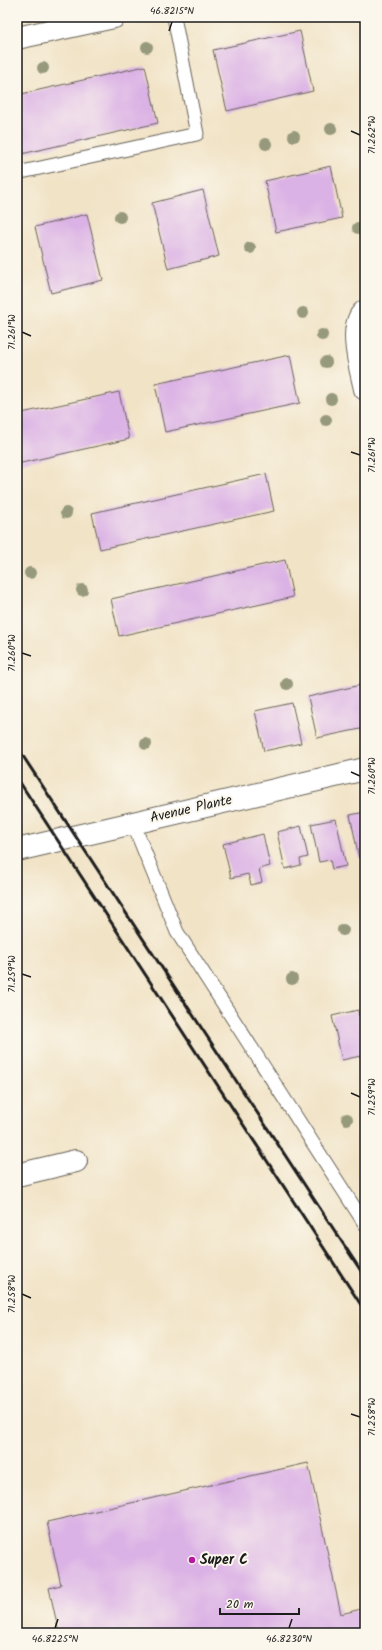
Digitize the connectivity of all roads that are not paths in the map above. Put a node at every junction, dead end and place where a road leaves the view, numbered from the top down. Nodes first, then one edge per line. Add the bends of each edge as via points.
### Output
1 (114, 17) edge
2 (174, 17) edge
3 (17, 38) edge
4 (17, 173) edge
5 (363, 312) edge
6 (365, 389) edge
7 (365, 769) edge
8 (133, 823) junction
9 (17, 850) edge
10 (76, 1161) dead end
11 (17, 1175) edge
12 (365, 1224) edge

1 - 3 street
2 - 4 lane via 197,134
5 - 6 street via 356,331
7 - 8 street, Avenue Plante
8 - 9 street, Avenue Plante
8 - 12 lane via 176,932
10 - 11 street

